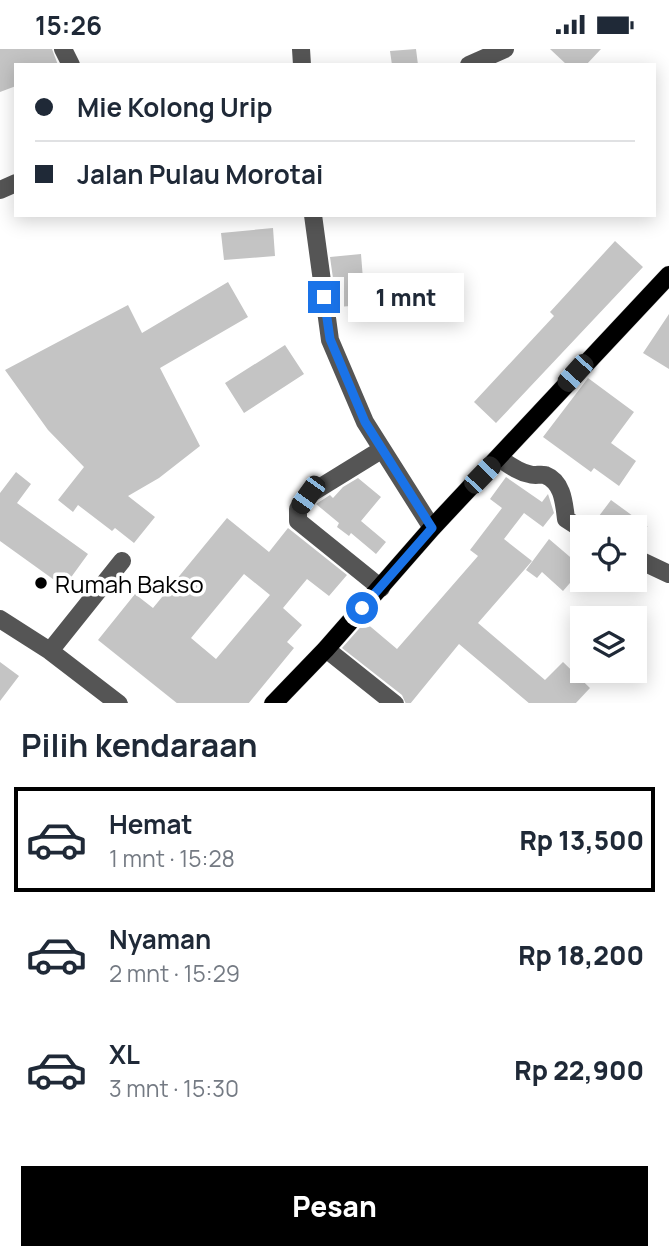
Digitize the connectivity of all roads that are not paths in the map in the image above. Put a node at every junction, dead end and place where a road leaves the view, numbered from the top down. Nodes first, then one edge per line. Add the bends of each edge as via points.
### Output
1 (505, 49) edge
2 (474, 63) edge
3 (313, 217) edge
4 (669, 275) edge
5 (381, 450) junction
6 (499, 458) junction
7 (570, 522) edge
8 (432, 528) junction
9 (122, 561) dead end
10 (647, 564) edge
11 (669, 574) edge
12 (381, 588) junction
13 (0, 619) edge
14 (326, 649) junction
15 (50, 652) junction
16 (119, 703) edge
17 (273, 703) edge
18 (395, 703) edge

1 - 2 street
3 - 5 street via 330,339
4 - 6 main road
5 - 8 street
5 - 12 street via 308,495 298,509 298,521
6 - 7 street via 519,471 545,475 558,485
6 - 8 main road
8 - 12 main road
9 - 15 street
10 - 11 street
12 - 14 main road
13 - 15 street
14 - 17 main road
14 - 18 street
15 - 16 street

